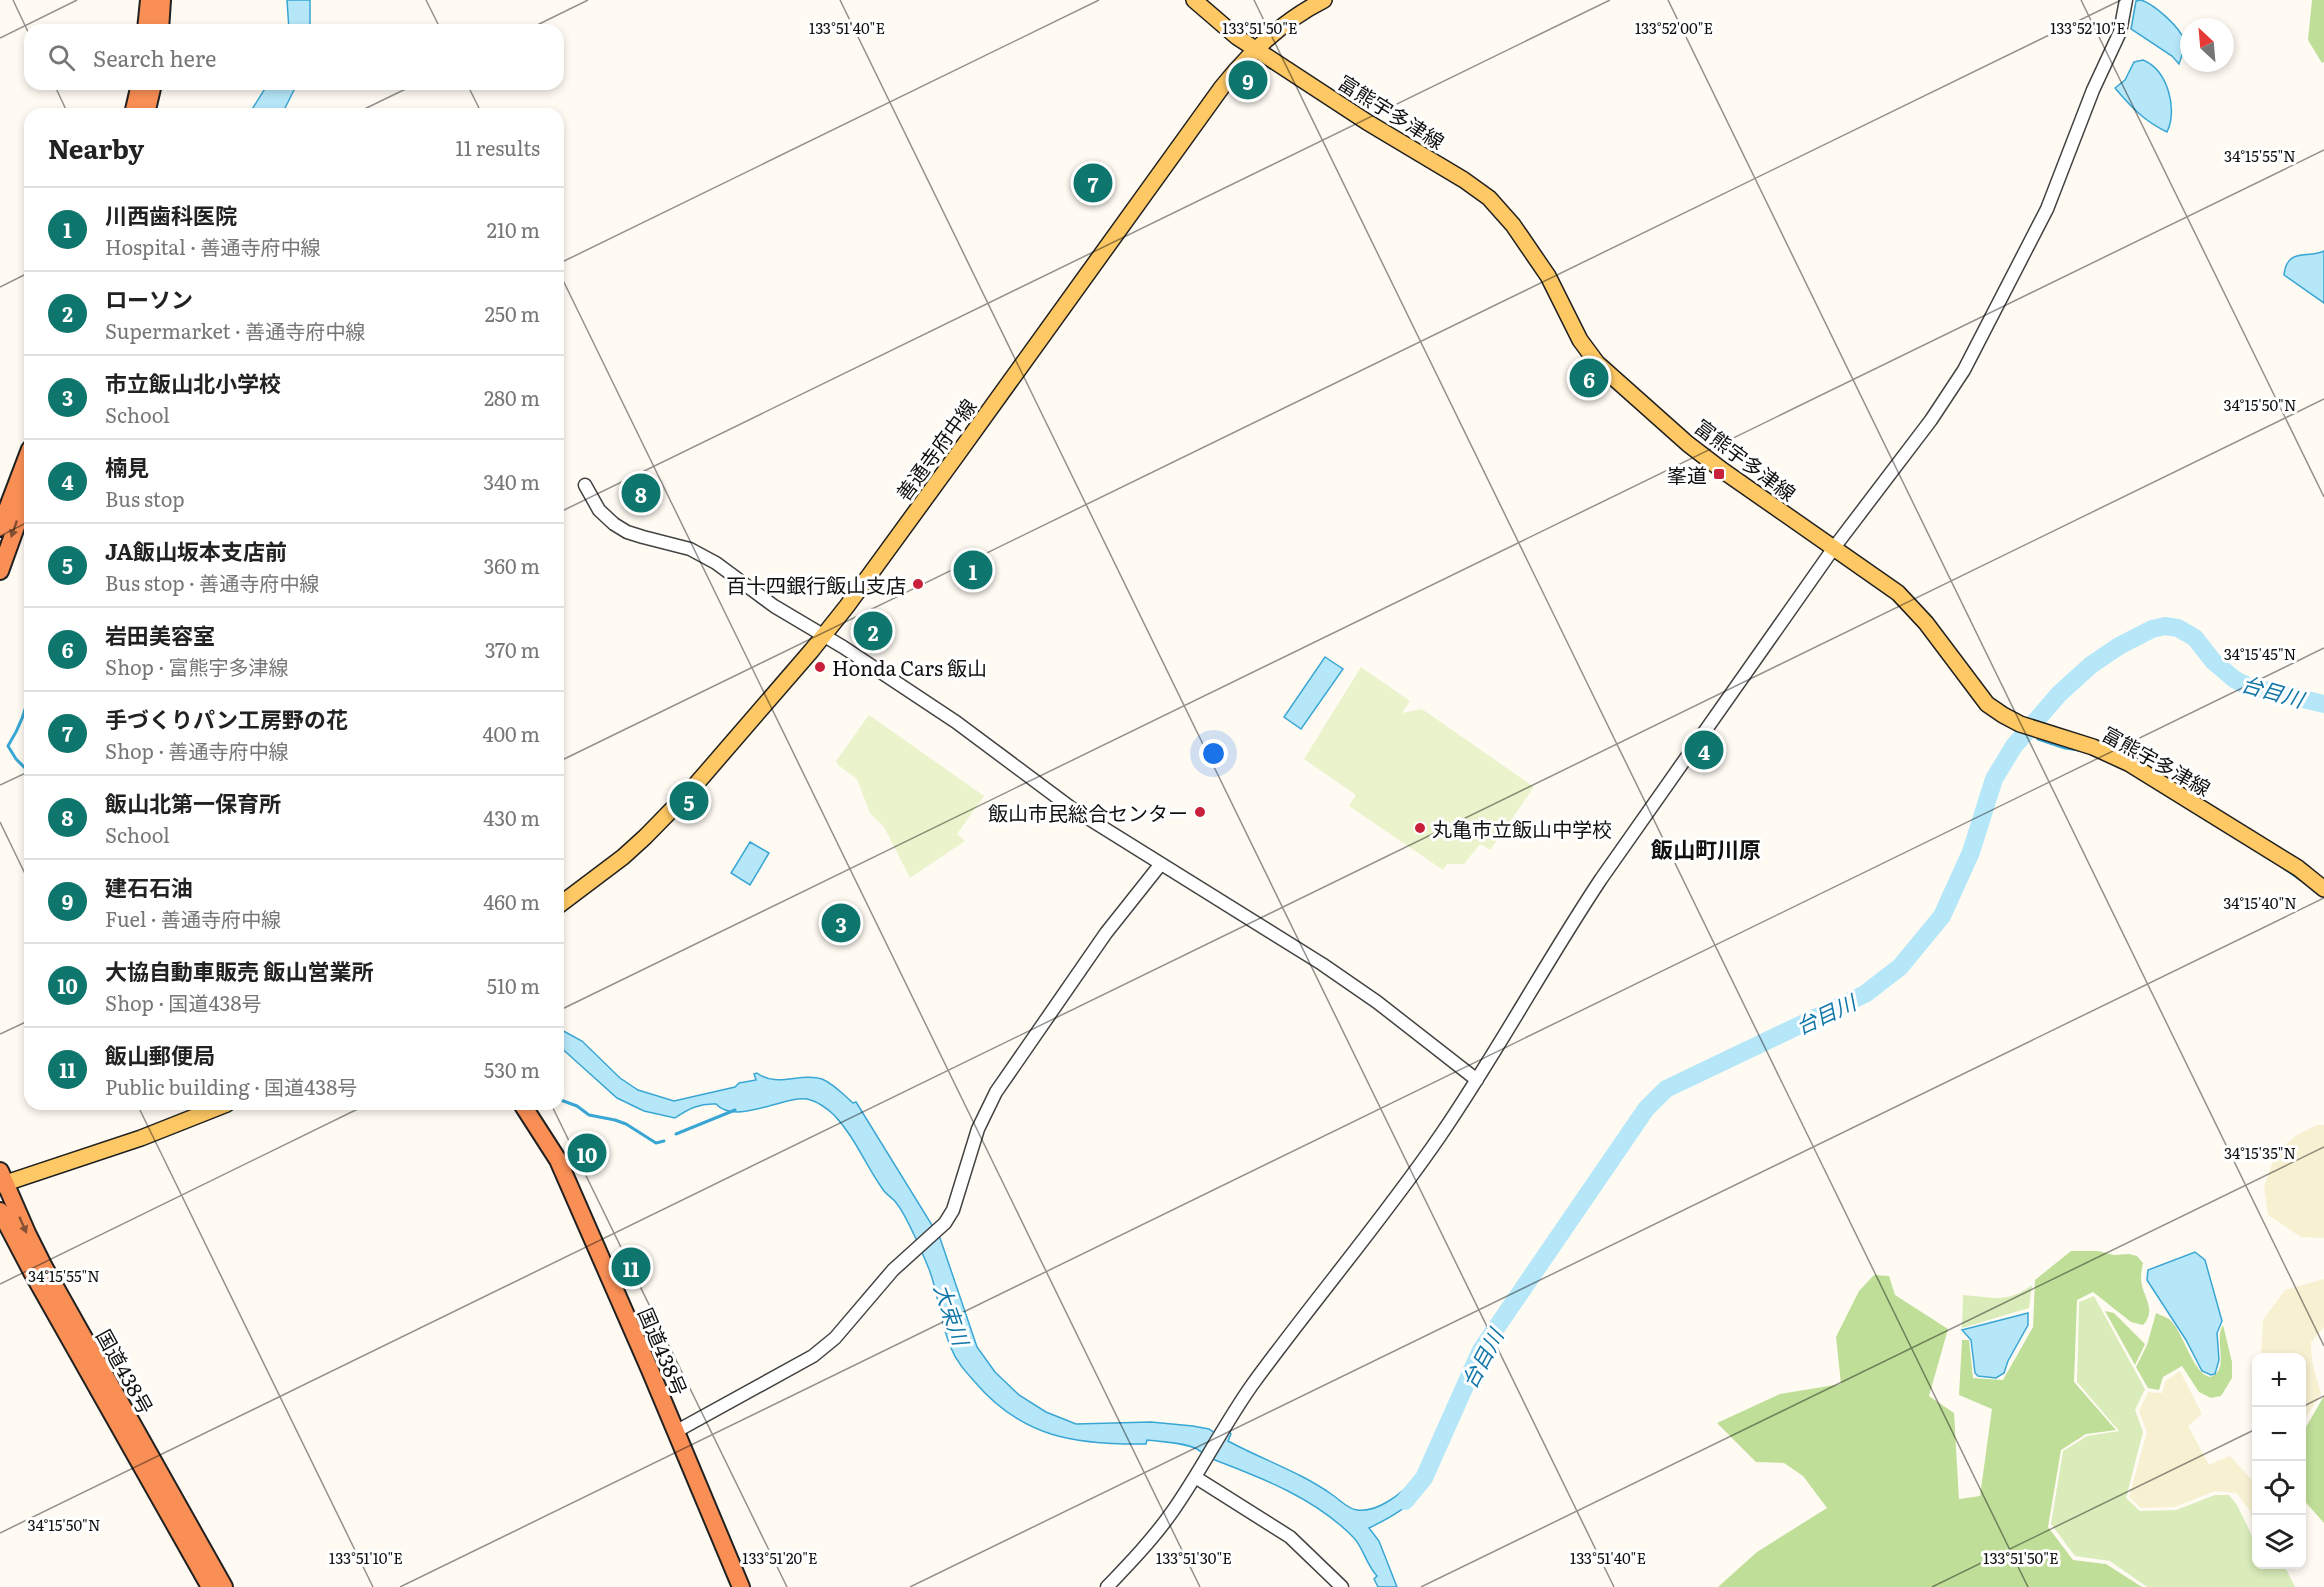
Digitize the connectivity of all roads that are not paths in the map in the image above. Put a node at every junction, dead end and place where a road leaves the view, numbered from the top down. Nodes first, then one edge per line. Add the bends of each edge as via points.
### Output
1 (149, 0) edge
2 (162, 0) edge
3 (1194, 0) edge
4 (1324, 0) edge
5 (2126, 0) edge
6 (147, 24) edge
7 (160, 24) edge
8 (1256, 49) junction
9 (139, 90) edge
10 (152, 90) edge
11 (134, 108) edge
12 (147, 108) edge
13 (24, 465) edge
14 (585, 485) dead end
15 (24, 505) edge
16 (0, 528) edge
17 (1833, 549) junction
18 (0, 571) edge
19 (823, 636) junction
20 (1160, 865) junction
21 (2324, 889) edge
22 (564, 901) edge
23 (1477, 1080) junction
24 (212, 1110) edge
25 (526, 1110) edge
26 (2, 1180) edge
27 (0, 1211) edge
28 (675, 1432) junction
29 (1195, 1477) junction
30 (210, 1587) edge
31 (224, 1587) edge
32 (741, 1587) edge
33 (1107, 1587) edge
34 (1342, 1587) edge

1 - 6 highway
2 - 7 highway
3 - 8 main road, 富熊宇多津線
4 - 8 main road, 善通寺府中線 via 1298,15
5 - 17 street via 2120,32 2047,209 1978,346 1930,420
8 - 17 main road, 富熊宇多津線 via 1488,198 1514,225 1548,276 1580,340 1598,363 1688,444
8 - 19 main road, 善通寺府中線 via 1209,104
9 - 11 highway
10 - 12 highway
13 - 16 highway
14 - 19 street via 599,510 621,528 702,555
15 -> 18 highway
17 - 21 main road, 富熊宇多津線 via 1898,593 1926,623 1987,704 2002,716 2130,764 2298,868
17 - 23 street via 1569,928
19 - 20 street via 947,716 1070,807
19 - 22 main road, 善通寺府中線 via 691,790 623,857
20 - 23 street via 1322,964
20 - 28 street via 1106,933 996,1092 978,1129 953,1210 945,1223 893,1270 835,1338 813,1356
23 - 29 street via 1406,1184 1250,1388
24 - 26 main road via 141,1138
25 - 28 highway, 国道438号 via 558,1160
26 -> 31 highway, 国道438号 via 44,1267
27 - 30 highway, 国道438号
28 - 32 highway, 国道438号
29 - 33 street via 1153,1538
29 - 34 street via 1290,1537

